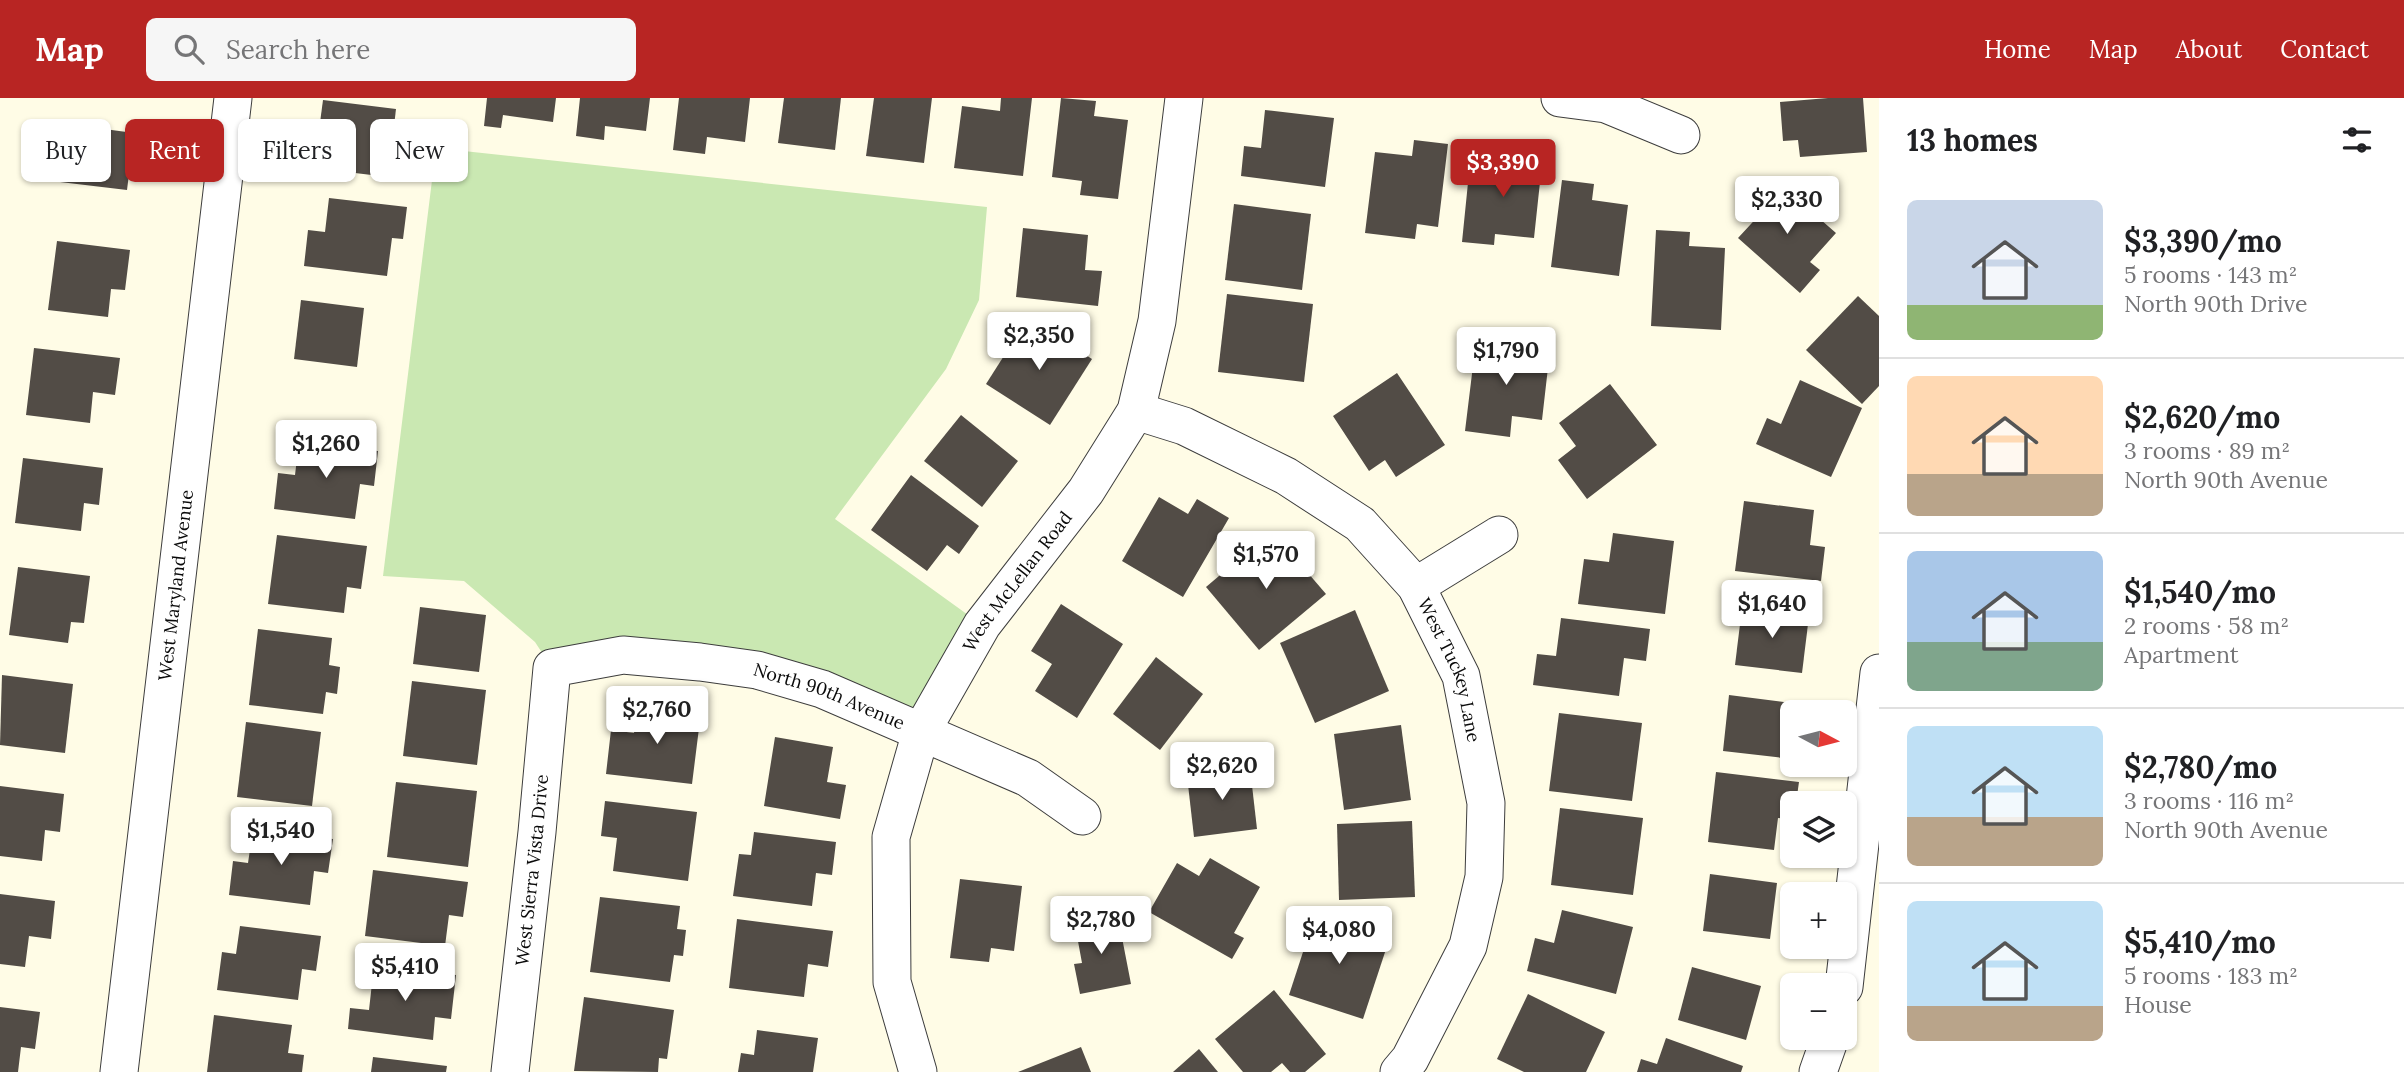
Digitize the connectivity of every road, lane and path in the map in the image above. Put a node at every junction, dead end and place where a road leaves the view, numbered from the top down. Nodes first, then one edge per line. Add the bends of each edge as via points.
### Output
1 (233, 98) edge
2 (1184, 98) edge
3 (1560, 98) edge
4 (1681, 135) dead end
5 (1136, 411) junction
6 (1499, 535) dead end
7 (1416, 586) junction
8 (552, 668) joint
9 (1879, 673) edge
10 (921, 732) junction
11 (1082, 816) dead end
12 (1846, 973) edge
13 (1826, 1050) edge
14 (119, 1072) edge
15 (510, 1072) edge
16 (918, 1072) edge
17 (1399, 1072) edge
18 (1818, 1072) edge

1 - 14 street, West Maryland Avenue
2 - 5 street, West McLellan Road via 1157,321
3 - 4 street via 1606,104
5 - 7 street, West Tuckey Lane via 1184,426 1286,475 1360,524
5 - 10 street, West McLellan Road via 1086,491 982,625
6 - 7 street
7 - 17 street, West Tuckey Lane via 1461,676 1486,803 1484,877 1468,946
8 - 10 street, North 90th Avenue via 623,655 757,670 822,689
8 - 15 street, West Sierra Vista Drive
9 - 12 street
10 - 11 street, North 90th Avenue via 1028,778
10 - 16 street, West McLellan Road via 891,837 892,982
13 - 18 street

